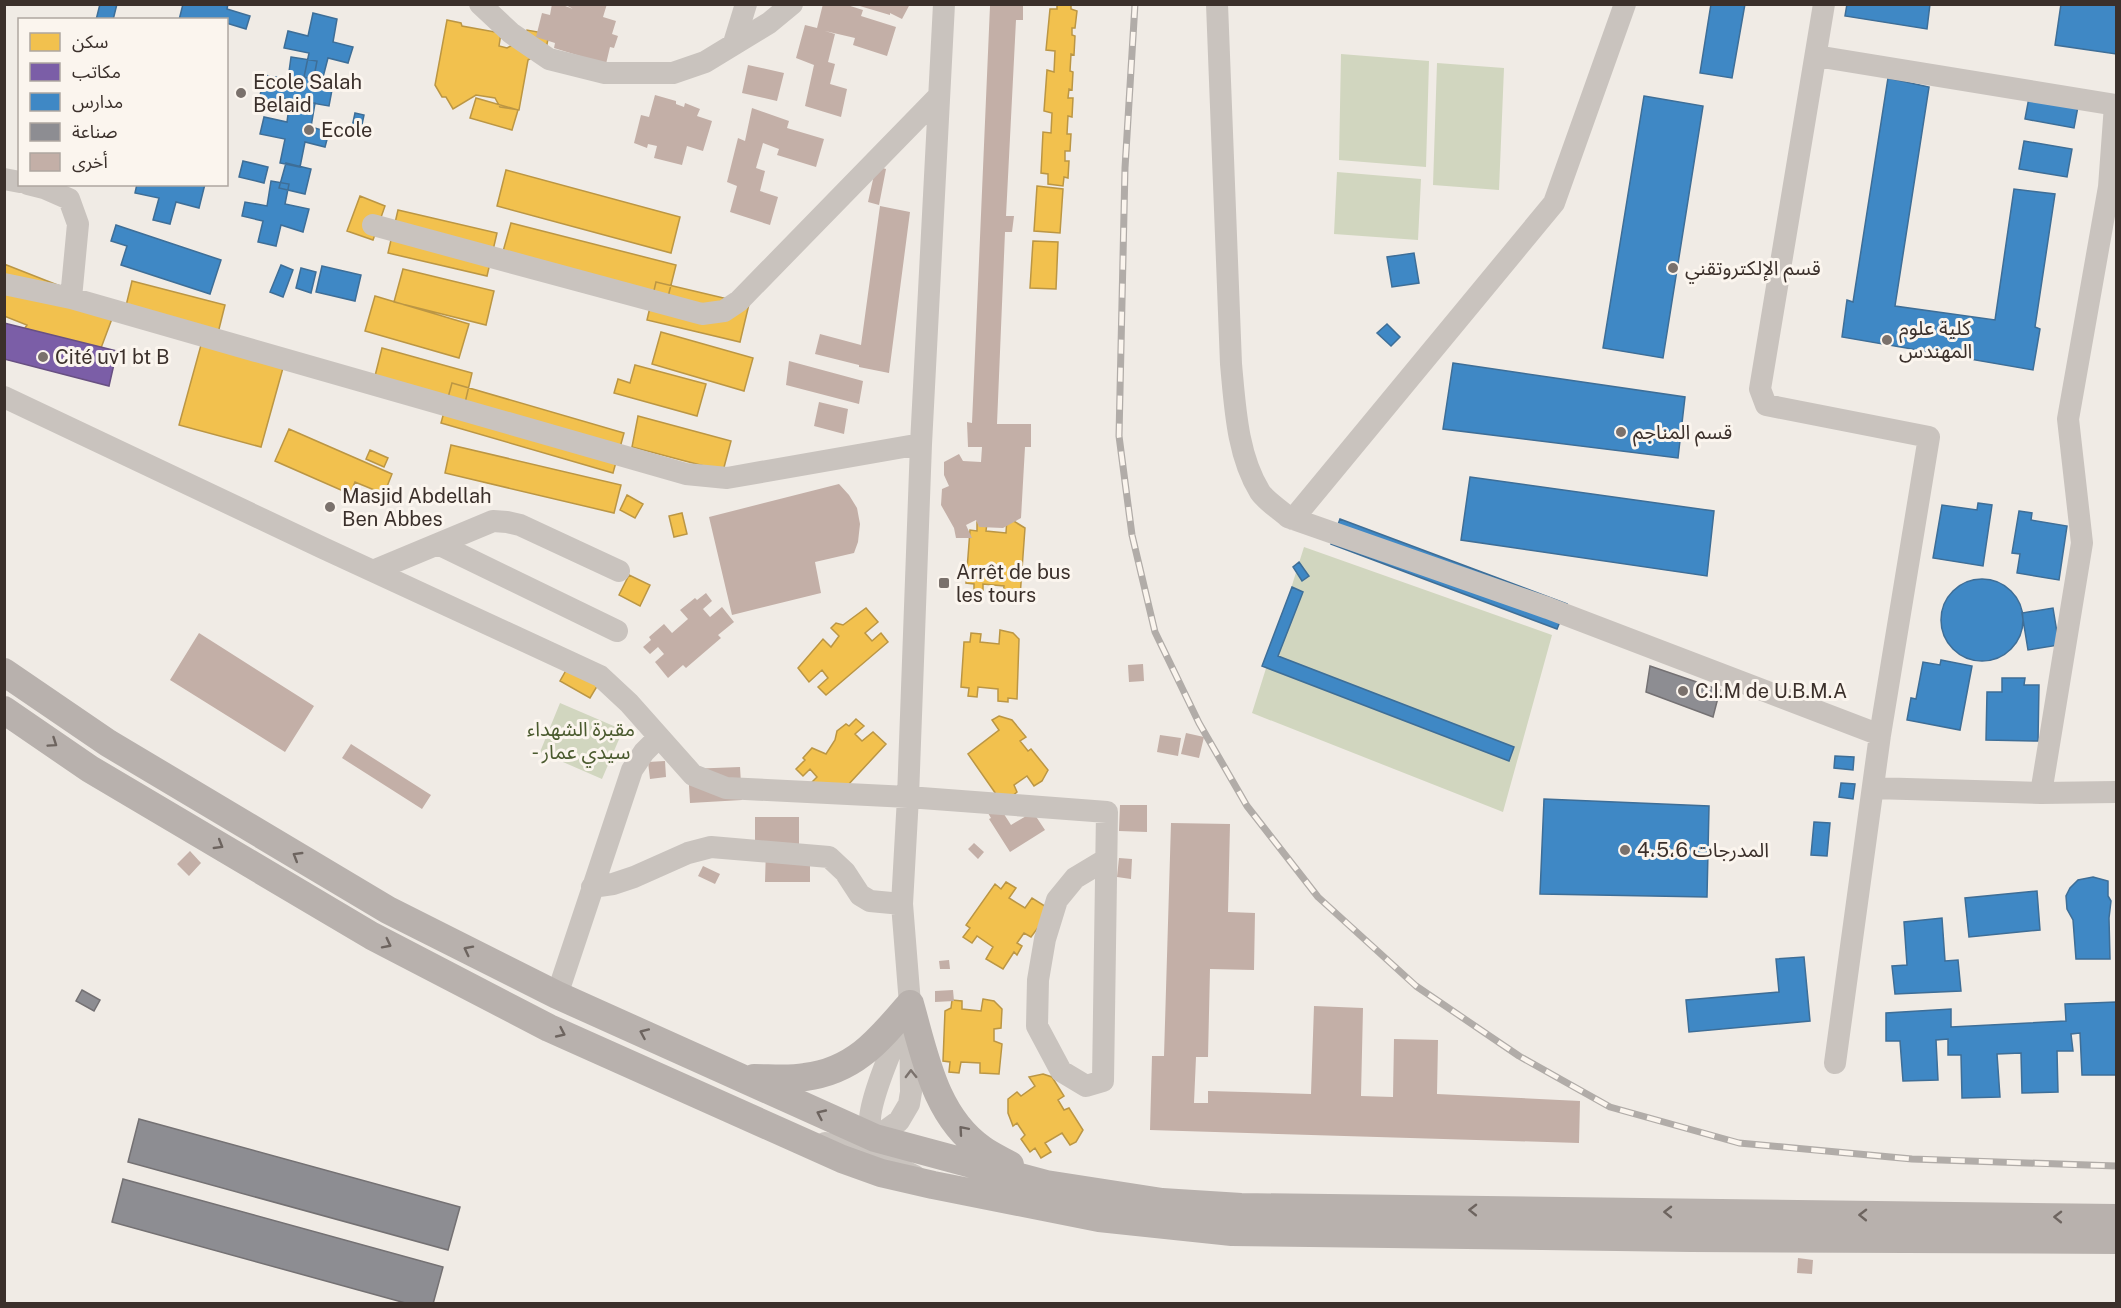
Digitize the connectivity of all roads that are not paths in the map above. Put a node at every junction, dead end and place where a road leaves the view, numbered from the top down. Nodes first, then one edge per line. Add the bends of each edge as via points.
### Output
1 (480, 4) edge
2 (746, 4) edge
3 (792, 4) edge
4 (944, 4) edge
5 (1217, 4) edge
6 (1625, 4) edge
7 (1824, 4) edge
8 (775, 14) edge
9 (734, 43) junction
10 (1816, 56) junction
11 (938, 97) junction
12 (2116, 105) edge
13 (36, 186) edge
14 (373, 225) dead end
15 (4, 284) edge
16 (71, 298) junction
17 (4, 397) edge
18 (921, 444) junction
19 (1293, 519) junction
20 (438, 544) junction
21 (373, 571) junction
22 (619, 571) dead end
23 (617, 631) dead end
24 (4, 672) edge
25 (4, 711) edge
26 (1880, 735) junction
27 (659, 737) junction
28 (1873, 788) junction
29 (2116, 792) edge
30 (2041, 794) junction
31 (908, 797) junction
32 (1105, 860) junction
33 (592, 887) junction
34 (902, 904) junction
35 (557, 995) junction
36 (910, 1004) junction
37 (1835, 1063) dead end
38 (744, 1078) junction
39 (794, 1137) junction
40 (875, 1138) junction
41 (933, 1185) junction
42 (1046, 1185) junction
43 (2116, 1218) edge
44 (2116, 1240) edge

1 - 9 street via 511,33 549,59 605,73 673,73 705,62
2 - 9 street
3 - 8 street
4 - 11 street
5 - 19 street via 1236,417 1245,460 1261,493
6 - 19 street via 1554,203
7 - 10 street
8 - 9 street
10 - 12 street
10 - 26 street via 1760,389 1766,405 1929,437
11 - 14 street via 740,301 724,311 702,314
11 - 18 street
12 - 30 street via 2109,187 2068,419 2082,543
13 - 16 street via 69,199 78,224
15 - 16 street
16 - 18 street via 686,474 727,478
17 - 21 street
18 - 31 street
19 - 26 street via 1548,608
20 - 21 street
20 - 22 street via 493,521 507,522
20 - 23 street
21 - 27 street via 600,676
35 -> 24 main road via 378,904 108,743
25 -> 39 main road via 90,769 372,936 549,1028
26 - 28 street
27 - 31 street via 693,775 726,788
27 - 33 street via 632,770
28 - 30 street
28 - 37 street
29 - 30 street
31 - 32 street via 1107,812
31 - 34 street
32 - 32 street via 1103,1081 1086,1086 1061,1071 1037,1026 1038,980 1057,900 1075,878
33 - 34 street via 634,877 711,847 828,857 870,902
33 - 35 street
34 - 36 street
38 -> 35 main road
36 - 38 main road via 876,1044 839,1068 805,1078
36 - 40 street via 874,1101 870,1123
40 -> 36 street via 899,1121 909,1104
42 -> 36 main road via 982,1150 963,1133 933,1083
40 -> 38 main road
39 - 40 street via 853,1149
39 - 41 main road via 861,1166
40 - 41 street via 889,1161
40 - 42 main road
41 - 44 main road via 1099,1218 1232,1232
43 -> 42 main road via 1241,1207 1162,1202

